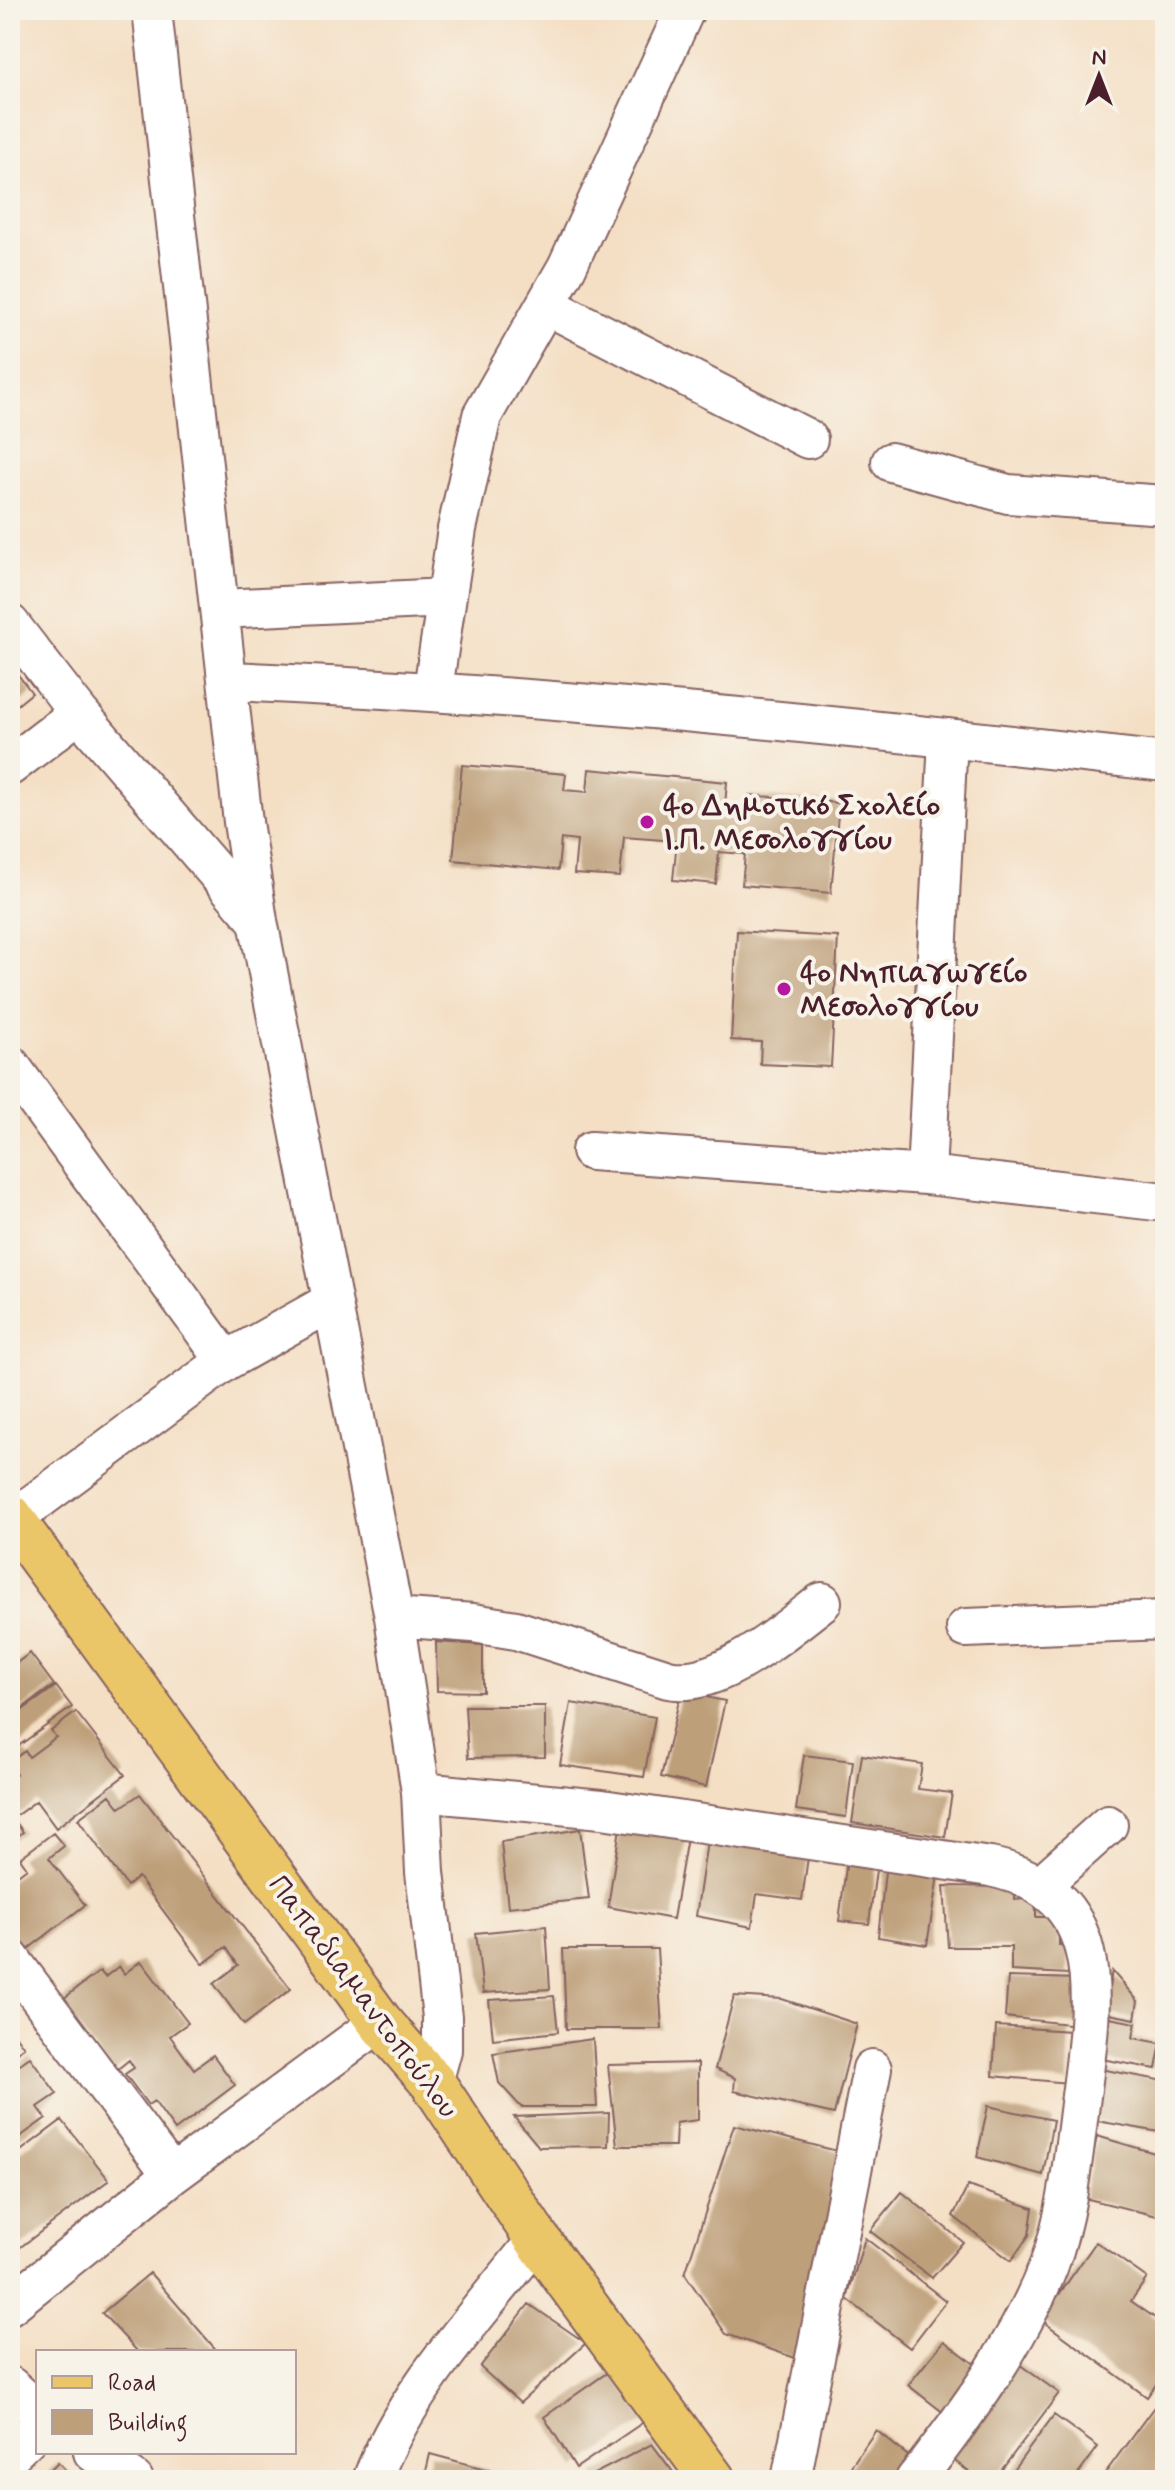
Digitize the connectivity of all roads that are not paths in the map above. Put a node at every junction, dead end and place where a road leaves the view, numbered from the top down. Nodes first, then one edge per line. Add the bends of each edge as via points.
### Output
1 (152, 10) edge
2 (685, 10) edge
3 (546, 305) junction
4 (808, 439) dead end
5 (891, 462) dead end
6 (1165, 505) edge
7 (446, 598) junction
8 (221, 609) junction
9 (10, 624) edge
10 (229, 681) junction
11 (433, 689) junction
12 (79, 713) junction
13 (948, 738) junction
14 (1165, 762) edge
15 (10, 766) edge
16 (258, 921) junction
17 (10, 1065) edge
18 (591, 1151) dead end
19 (926, 1175) junction
20 (1165, 1202) edge
21 (331, 1302) junction
22 (226, 1361) junction
23 (11, 1519) edge
24 (822, 1602) dead end
25 (394, 1617) junction
26 (1165, 1620) edge
27 (966, 1628) dead end
28 (421, 1792) junction
29 (1108, 1825) dead end
30 (1042, 1884) junction
31 (10, 1958) edge
32 (380, 2022) junction
33 (872, 2069) dead end
34 (433, 2083) junction
35 (172, 2175) junction
36 (537, 2239) junction
37 (10, 2305) edge
38 (10, 2386) edge
39 (36, 2409) edge
40 (36, 2430) edge
41 (96, 2454) edge
42 (10, 2455) edge
43 (134, 2480) edge
44 (372, 2480) edge
45 (713, 2480) edge
46 (791, 2480) edge
47 (915, 2480) edge

1 - 8 street
2 - 3 street
3 - 4 street
3 - 7 street via 474,439
5 - 6 street via 1008,494
7 - 8 street
7 - 11 street
8 - 10 street
9 - 12 street
10 - 11 street
10 - 16 street
11 - 13 street
12 - 15 street
12 - 16 street
13 - 14 street
13 - 19 street
16 - 21 street
17 - 22 street
18 - 19 street
19 - 20 street
21 - 22 street
21 - 25 street
22 - 23 street
23 - 32 main road, Παπαδιαμαντοπούλου
24 - 25 street via 766,1645 688,1682 516,1630
25 - 28 street
26 - 27 street
28 - 30 street via 602,1809 886,1851 1006,1870
28 - 34 street via 442,2017 442,2050
29 - 30 street
30 - 47 street via 1079,1931 1091,1975 1089,2030 1066,2200 1049,2264 1013,2338
31 - 35 street
32 - 34 main road, Παπαδιαμαντοπούλου
32 - 35 street
33 - 46 street
34 - 36 main road, Παπαδιαμαντοπούλου
35 - 37 street
36 - 44 street via 411,2404 385,2445
36 - 45 main road, Παπαδιαμαντοπούλου
38 - 39 street
40 - 42 street
41 - 43 street

